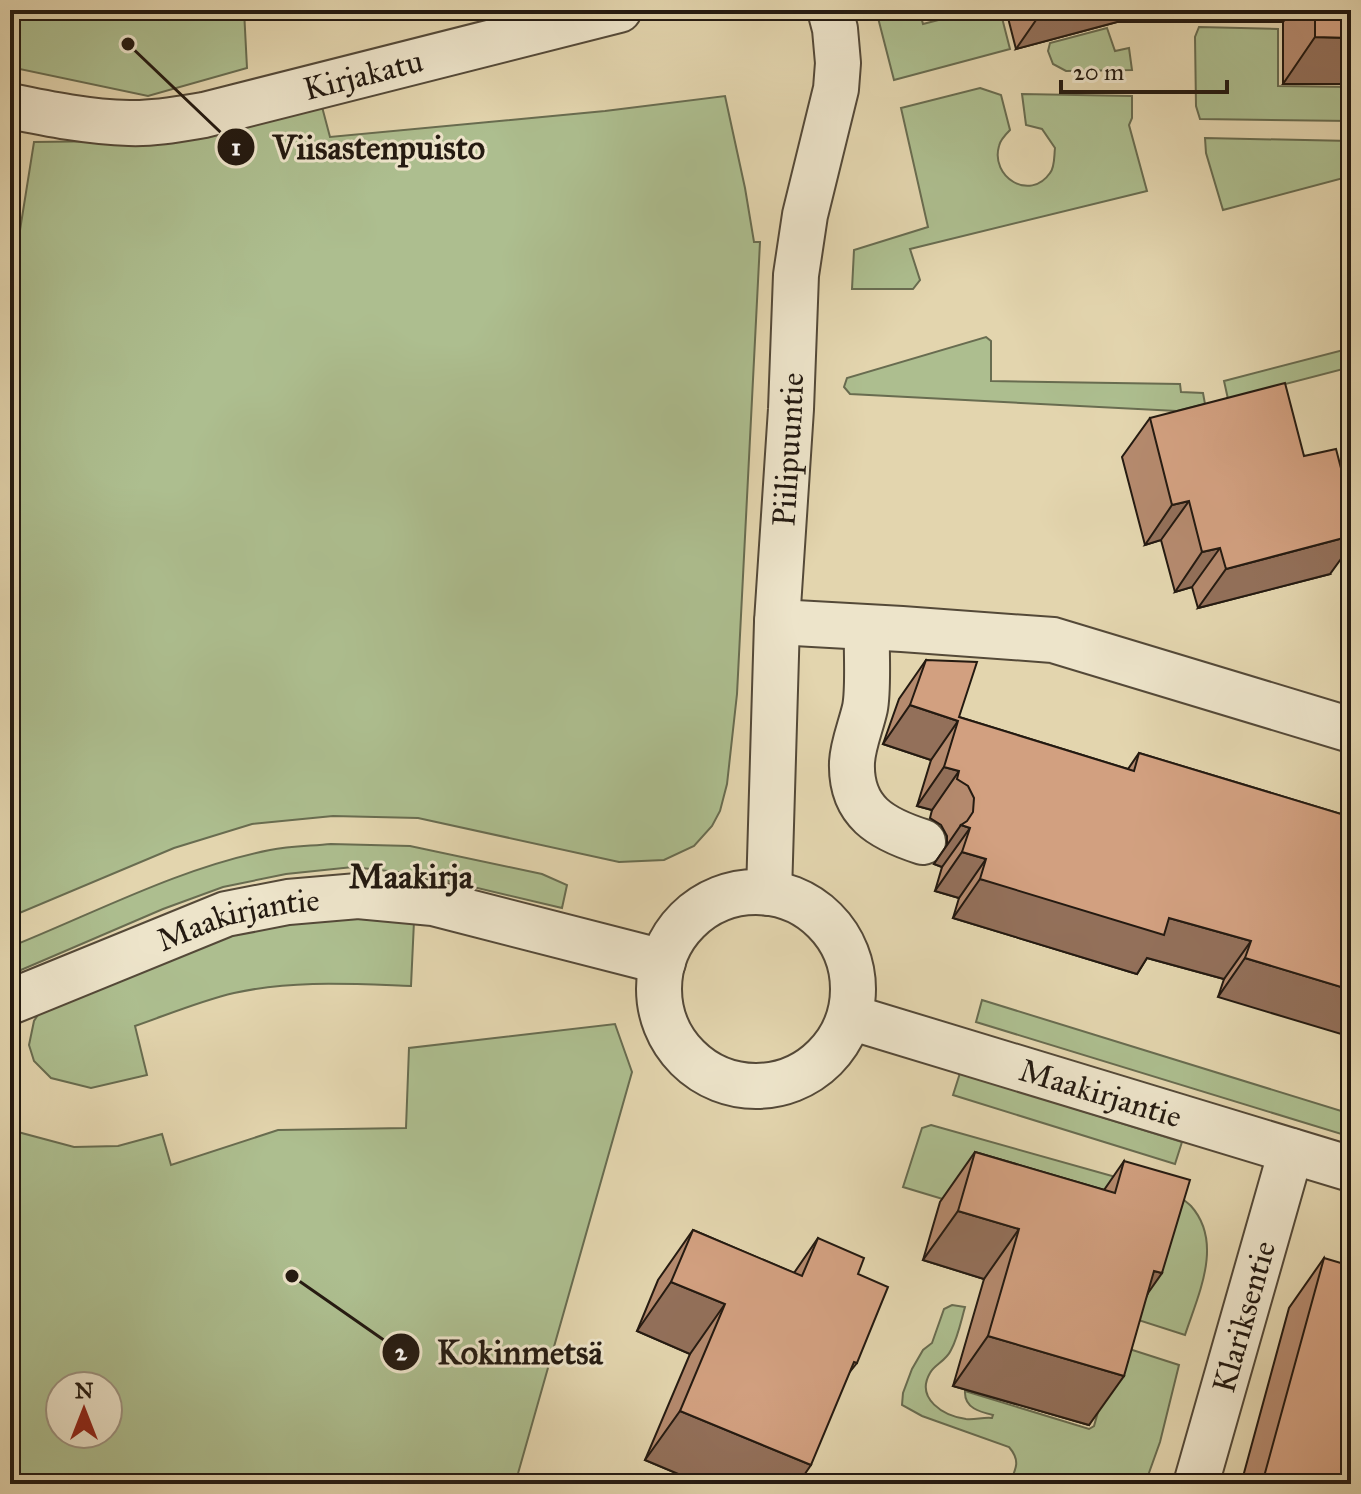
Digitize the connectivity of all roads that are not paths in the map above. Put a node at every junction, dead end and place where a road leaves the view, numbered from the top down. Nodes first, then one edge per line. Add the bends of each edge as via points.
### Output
1 (619, 10) edge
2 (830, 10) edge
3 (10, 106) edge
4 (777, 622) junction
5 (867, 628) junction
6 (1351, 730) edge
7 (923, 842) dead end
8 (769, 893) junction
9 (663, 962) junction
10 (10, 1002) edge
11 (850, 1017) junction
12 (1291, 1151) junction
13 (1351, 1169) edge
14 (1196, 1484) edge

1 - 3 street, Kirjakatu via 167,121 63,117
2 - 4 street, Piilipuuntie via 836,89 796,275
4 - 5 street
4 - 8 street, Piilipuuntie
5 - 6 street via 1053,640
5 - 7 street via 866,705 852,763 855,787 875,820
8 - 9 street via 738,894 706,906 678,932
8 - 11 street via 795,900 833,929 851,964
9 - 10 street, Maakirjantie via 433,903 358,896 226,914
9 - 11 street via 660,1000 671,1036 686,1057 724,1081 773,1085 799,1077 835,1046
11 - 12 street, Maakirjantie
12 - 13 street, Maakirjantie
12 - 14 street, Klariksentie

